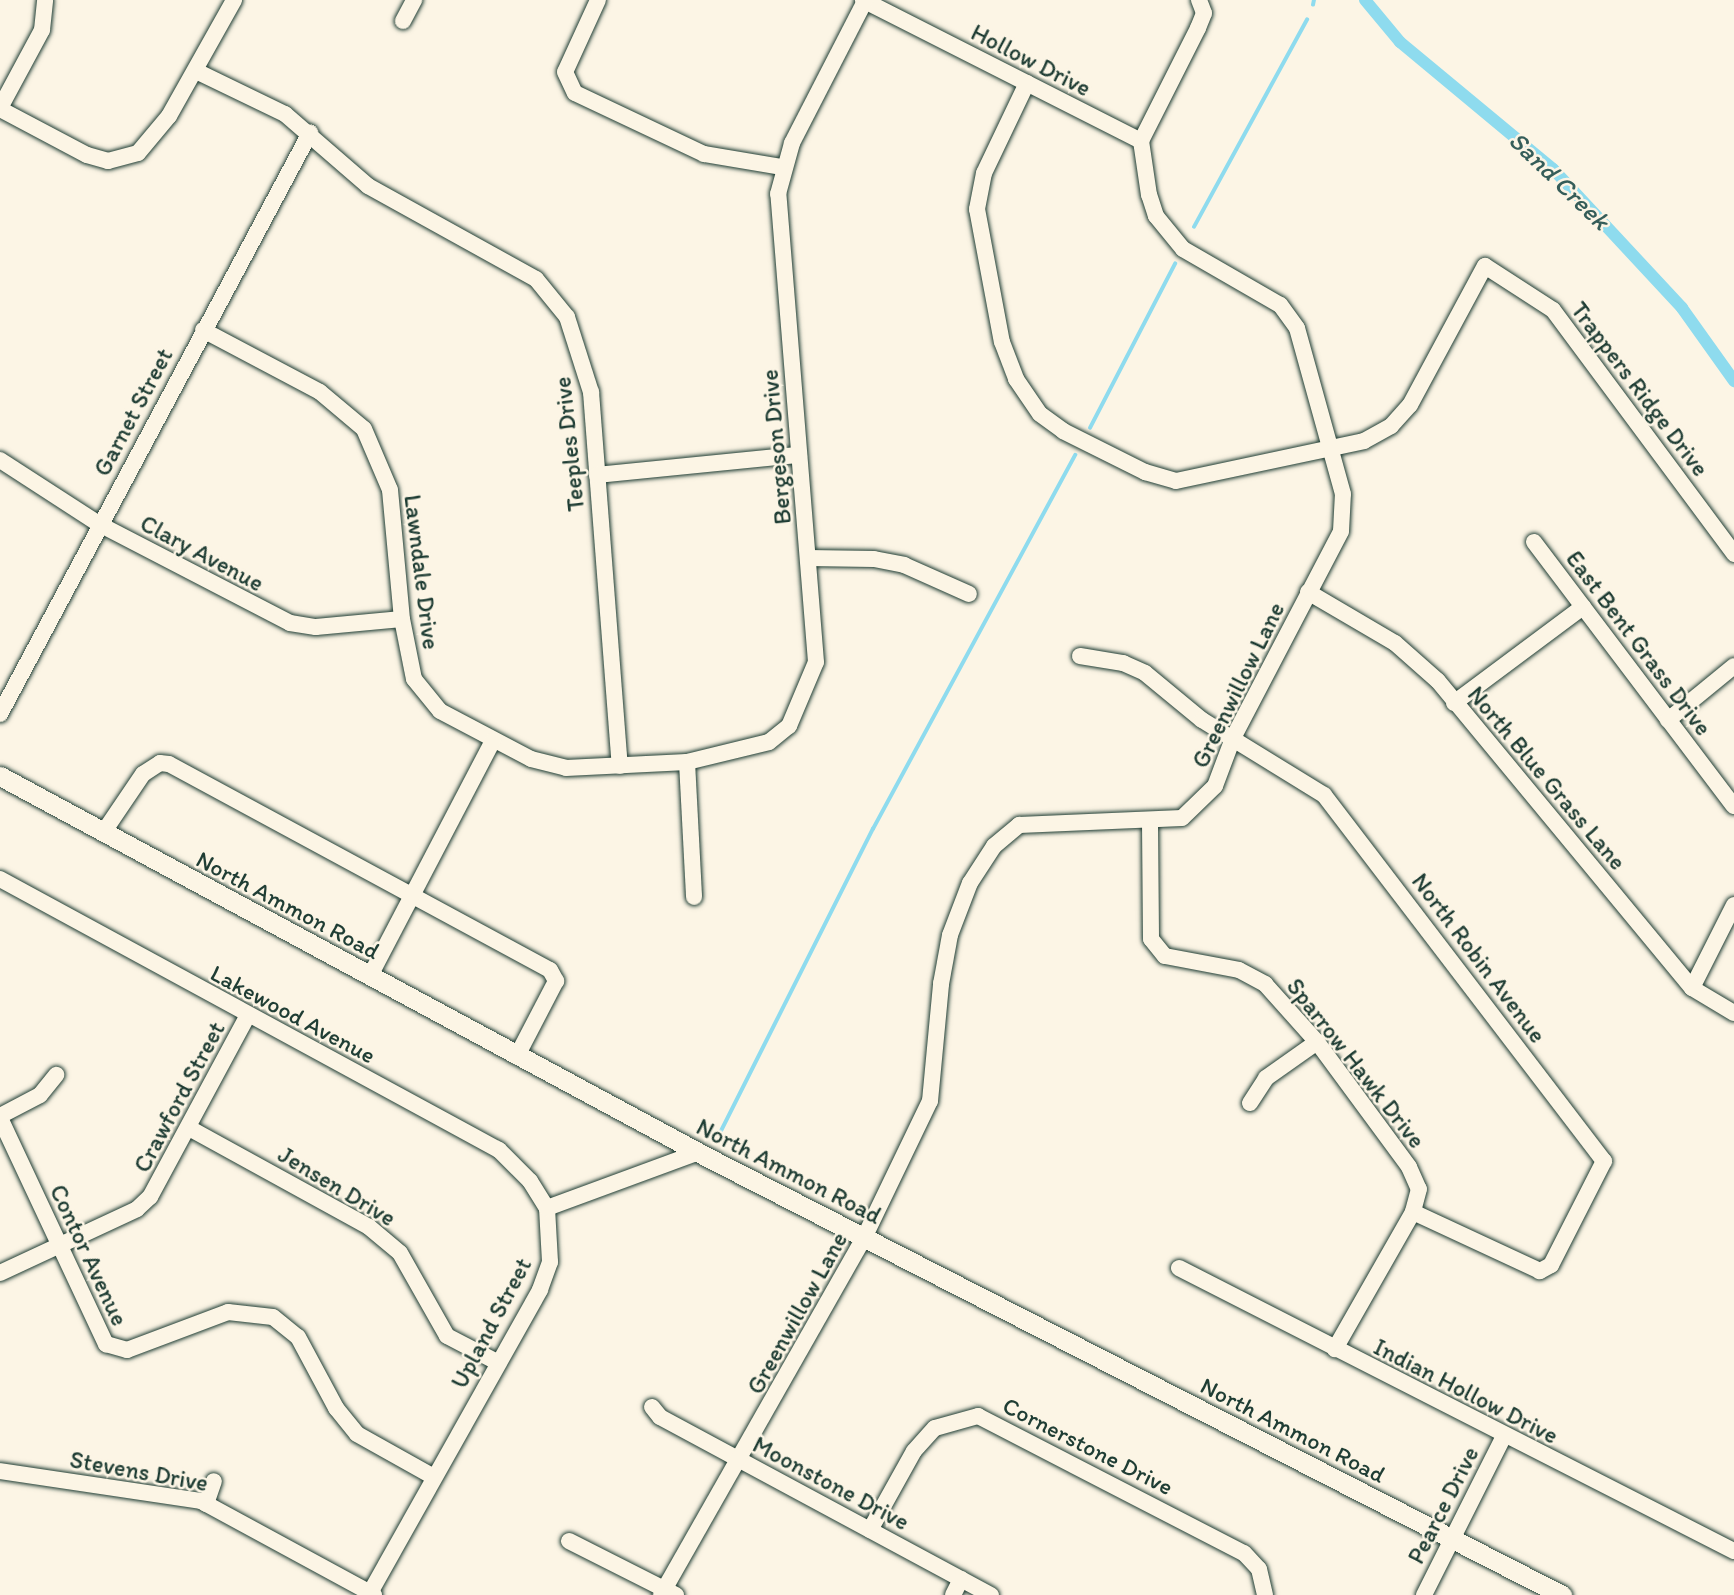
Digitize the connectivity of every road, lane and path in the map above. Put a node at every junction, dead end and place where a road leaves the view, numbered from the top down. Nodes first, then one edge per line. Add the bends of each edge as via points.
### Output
1 (45, 0) edge
2 (234, 0) edge
3 (414, 0) edge
4 (598, 0) edge
5 (864, 1) edge
6 (1201, 6) edge
7 (403, 21) dead end
8 (197, 71) junction
9 (1027, 83) junction
10 (0, 109) edge
11 (310, 133) junction
12 (1141, 141) junction
13 (782, 167) junction
14 (203, 330) junction
15 (1332, 450) junction
16 (799, 455) junction
17 (0, 460) edge
18 (597, 475) junction
19 (99, 524) junction
20 (1534, 542) dead end
21 (1734, 554) edge
22 (808, 558) junction
23 (1308, 592) junction
24 (969, 594) dead end
25 (1583, 607) junction
26 (402, 619) junction
27 (1080, 656) dead end
28 (1734, 666) edge
29 (1454, 703) junction
30 (0, 714) edge
31 (1668, 720) junction
32 (1233, 738) junction
33 (493, 741) junction
34 (687, 762) junction
35 (620, 766) junction
36 (0, 776) edge
37 (1734, 806) edge
38 (1150, 823) junction
39 (103, 833) junction
40 (0, 879) edge
41 (414, 895) junction
42 (694, 897) dead end
43 (1734, 905) edge
44 (370, 976) junction
45 (1692, 988) junction
46 (1734, 1013) edge
47 (247, 1017) junction
48 (1317, 1042) junction
49 (517, 1055) junction
50 (56, 1075) dead end
51 (1250, 1103) dead end
52 (0, 1117) edge
53 (189, 1128) junction
54 (699, 1152) junction
55 (547, 1208) junction
56 (1413, 1212) junction
57 (864, 1238) junction
58 (57, 1246) junction
59 (1179, 1268) dead end
60 (0, 1273) edge
61 (1335, 1349) junction
62 (497, 1362) junction
63 (652, 1407) dead end
64 (1504, 1436) junction
65 (741, 1461) junction
66 (0, 1471) edge
67 (434, 1477) junction
68 (214, 1482) dead end
69 (206, 1504) junction
70 (870, 1530) junction
71 (1451, 1540) junction
72 (569, 1541) dead end
73 (1734, 1551) edge
74 (961, 1579) junction
75 (667, 1593) edge
76 (371, 1594) edge
77 (953, 1595) edge
78 (991, 1595) edge
79 (1265, 1595) edge
80 (1424, 1595) edge
81 (1562, 1595) edge

1 - 10 street via 42,30
2 - 8 street
3 - 7 street
4 - 13 street via 565,72 575,93 704,154
5 - 9 street, Hollow Drive
5 - 13 street, Bergeson Drive
6 - 12 street
8 - 10 street via 138,153 99,159
8 - 11 street, Teeples Drive via 285,114
9 - 12 street, Hollow Drive
9 - 15 street, Trappers Ridge Drive via 984,173 977,209 1002,342 1016,379 1040,414 1145,472 1176,481
11 - 14 street, Garnet Street
11 - 18 street, Teeples Drive via 368,186 552,293 572,328 591,392
12 - 15 street, Greenwillow Lane via 1149,195 1170,235 1202,262 1280,305 1297,328
13 - 16 street, Bergeson Drive via 778,194
14 - 19 street, Garnet Street
14 - 26 street, Lawndale Drive via 320,392 364,429 390,490
15 - 21 street, Trappers Ridge Drive via 1391,426 1410,405 1485,266 1553,310
15 - 23 street, Greenwillow Lane via 1343,494 1341,531
16 - 18 street
16 - 22 street, Bergeson Drive
17 - 19 street, Clary Avenue
18 - 35 street, Teeples Drive
19 - 26 street, Clary Avenue via 290,623 316,627
19 - 30 street, Garnet Street
20 - 25 street, East Bent Grass Drive
22 - 24 street via 874,558 904,565
22 - 34 street, Bergeson Drive via 816,662 789,726 747,752
23 - 29 street, North Blue Grass Lane via 1395,643
23 - 32 street, Greenwillow Lane
25 - 29 street
25 - 31 street, East Bent Grass Drive
26 - 33 street, Lawndale Drive via 414,679 424,695 440,711
27 - 32 street, North Robin Avenue via 1123,663 1145,673
28 - 31 street
29 - 45 street, North Blue Grass Lane
31 - 37 street, East Bent Grass Drive
32 - 38 street, Greenwillow Lane via 1215,786 1182,818
32 - 56 street, North Robin Avenue via 1324,795 1604,1161 1551,1265 1540,1271
33 - 35 street, Lawndale Drive via 566,768
33 - 41 street
34 - 35 street, Bergeson Drive
34 - 42 street
36 - 39 main road, North Ammon Road
38 - 48 street, Sparrow Hawk Drive via 1151,939 1165,956 1239,970 1265,984
38 - 57 street, Greenwillow Lane via 1057,820 1019,825 993,846 970,883 950,935 930,1101
39 - 41 street via 143,774 160,763 169,764
39 - 44 main road, North Ammon Road
40 - 47 street, Lakewood Avenue
41 - 44 street
41 - 49 street via 550,970 556,981
43 - 45 street
44 - 49 main road, North Ammon Road
45 - 46 street, North Blue Grass Lane
47 - 53 street, Crawford Street
47 - 55 street, Lakewood Avenue via 499,1150 530,1181
48 - 51 street via 1266,1078
48 - 56 street, Sparrow Hawk Drive via 1409,1167 1419,1189
49 - 54 main road, North Ammon Road
50 - 52 street via 40,1095
52 - 58 street, Contor Avenue
53 - 58 street, Crawford Street via 167,1173 137,1209
53 - 62 street, Jensen Drive via 369,1227 400,1253 447,1336
54 - 55 street
54 - 57 main road, North Ammon Road
55 - 62 street, Upland Street via 550,1262
56 - 61 street, Sparrow Hawk Drive
57 - 65 street, Greenwillow Lane
57 - 71 main road, North Ammon Road
58 - 60 street, Crawford Street
58 - 67 street, Contor Avenue via 106,1344 127,1350 228,1312 273,1317 298,1337 336,1408 357,1434
59 - 61 street, Indian Hollow Drive
61 - 64 street, Indian Hollow Drive
62 - 67 street, Upland Street
63 - 65 street, Moonstone Drive
64 - 71 street, Pearce Drive
64 - 73 street, Indian Hollow Drive
65 - 70 street, Moonstone Drive
65 - 75 street, Greenwillow Lane
66 - 69 street, Stevens Drive
67 - 76 street, Upland Street
68 - 69 street
69 - 76 street, Stevens Drive
70 - 74 street, Moonstone Drive
70 - 79 street, Cornerstone Drive via 914,1451 934,1428 978,1416 1244,1553 1259,1569
71 - 80 street, Pearce Drive
71 - 81 main road, North Ammon Road
72 - 75 street
74 - 77 street
74 - 78 street, Moonstone Drive

